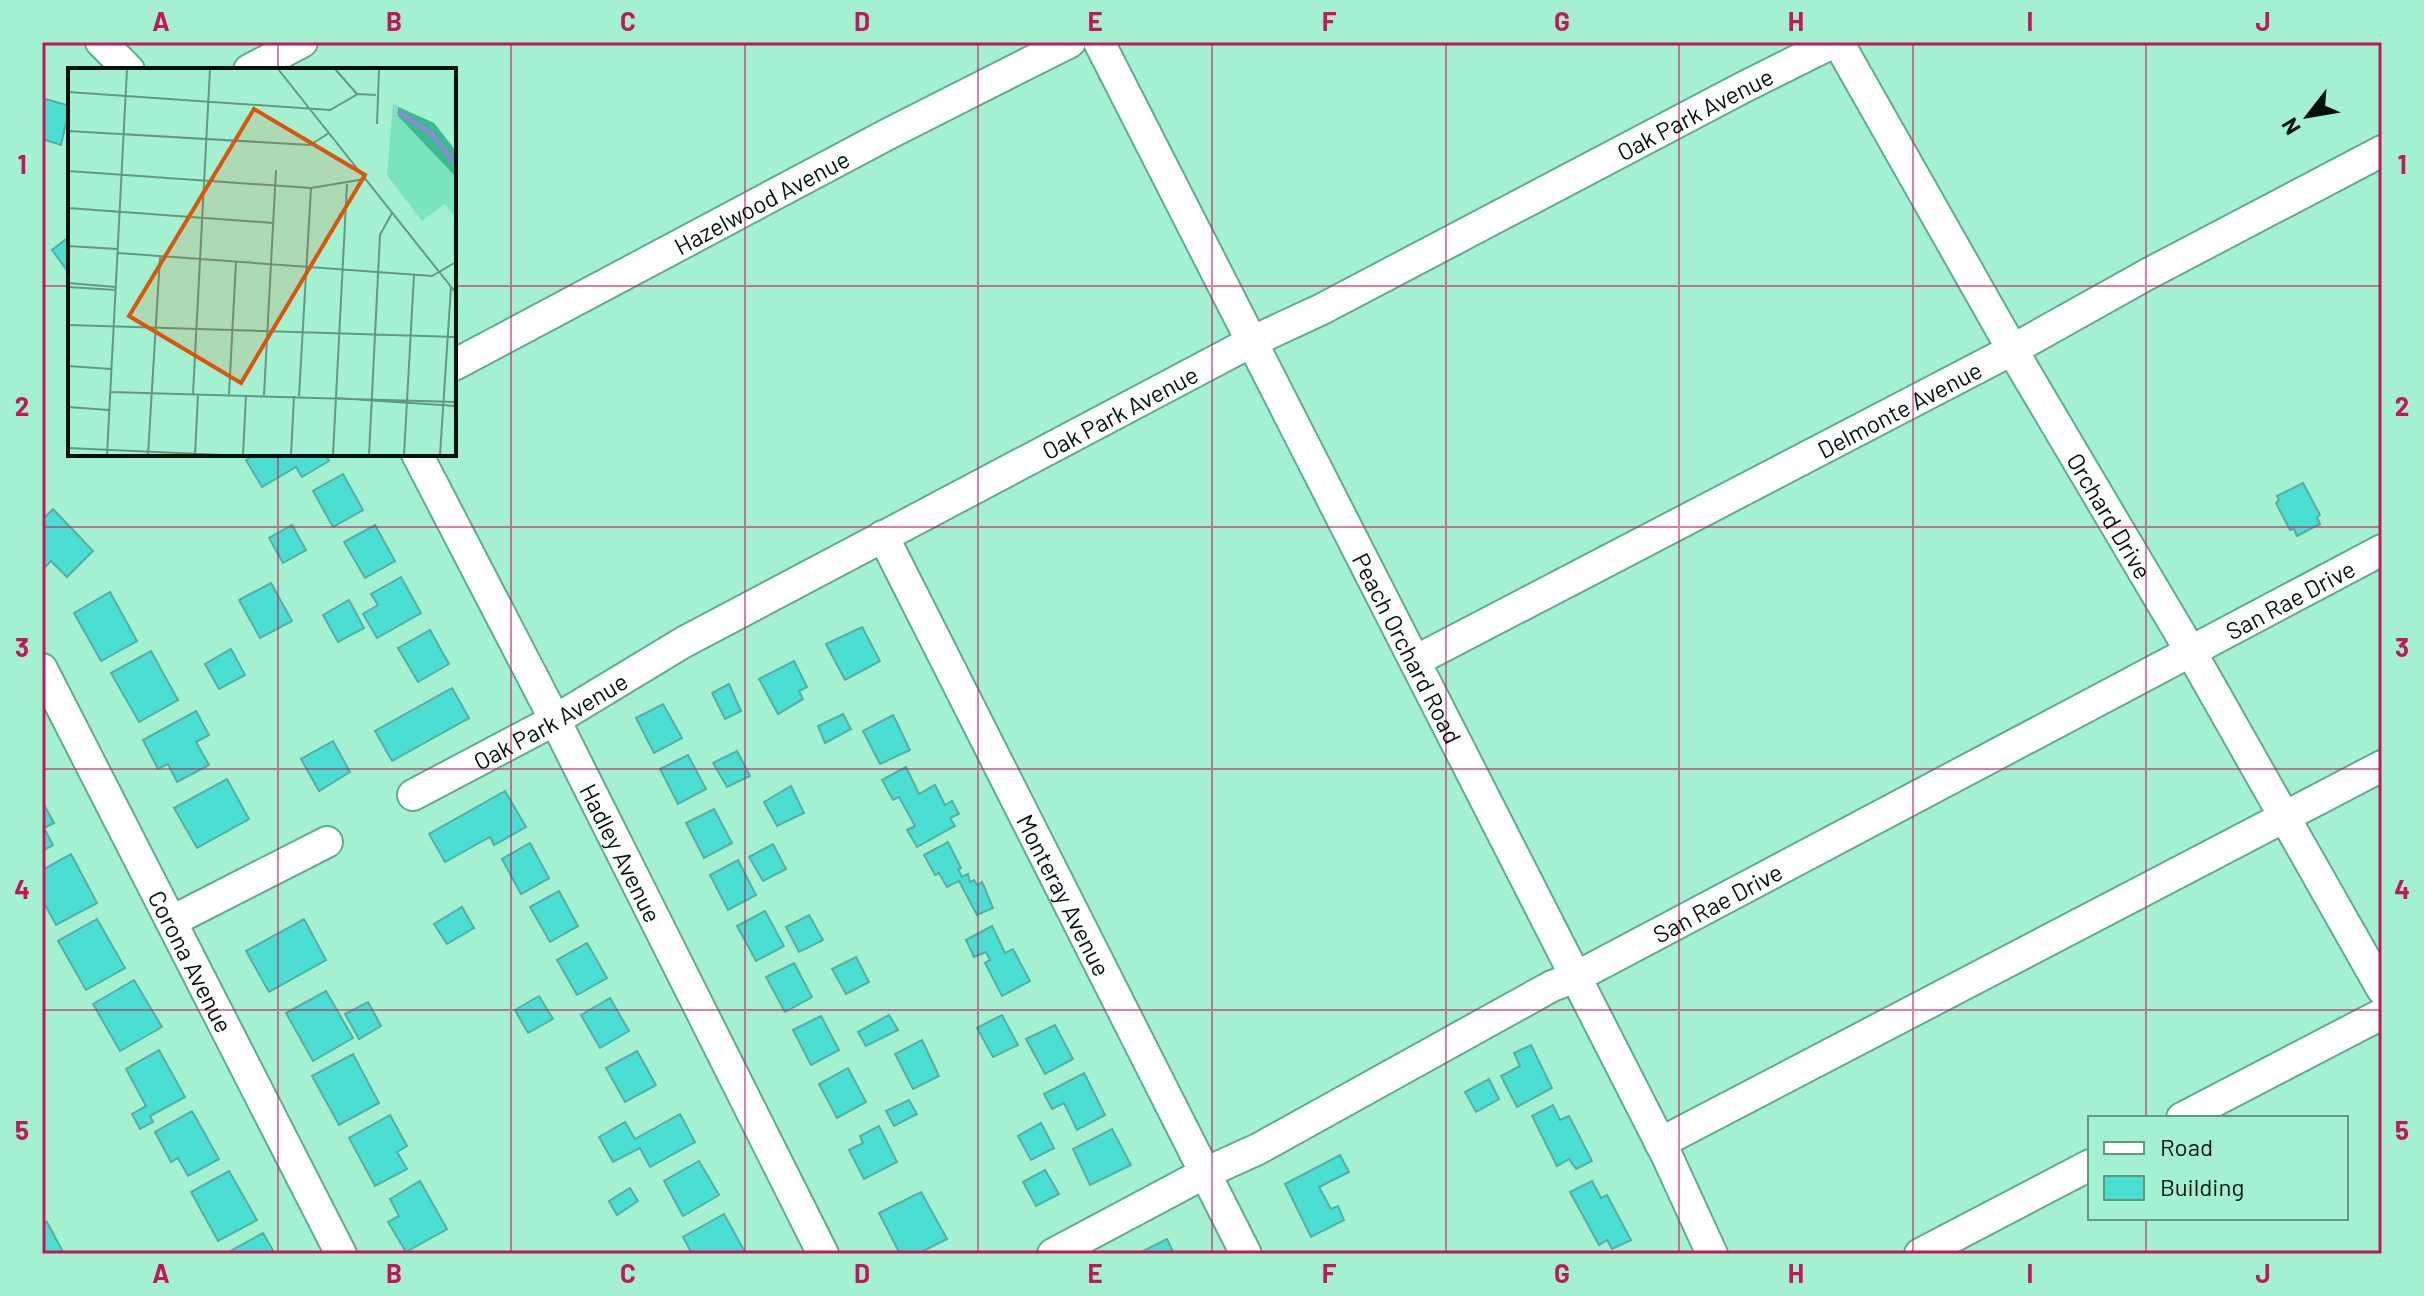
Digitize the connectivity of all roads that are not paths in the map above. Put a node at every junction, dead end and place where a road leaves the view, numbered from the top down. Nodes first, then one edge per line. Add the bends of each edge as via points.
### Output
1 (101, 42) edge
2 (302, 42) edge
3 (1070, 42) edge
4 (1099, 42) edge
5 (1836, 42) edge
6 (127, 68) edge
7 (253, 68) edge
8 (2382, 151) edge
9 (1253, 341) junction
10 (2012, 350) junction
11 (456, 364) edge
12 (418, 456) edge
13 (883, 536) junction
14 (2382, 550) edge
15 (2191, 652) junction
16 (1415, 661) junction
17 (42, 669) edge
18 (555, 720) junction
19 (2382, 766) edge
20 (413, 795) dead end
21 (2284, 817) junction
22 (327, 842) dead end
23 (172, 921) junction
24 (1576, 977) junction
25 (2382, 989) edge
26 (2382, 1014) edge
27 (2186, 1116) edge
28 (1660, 1143) junction
29 (2088, 1166) edge
30 (1205, 1173) junction
31 (341, 1254) edge
32 (823, 1254) edge
33 (1053, 1254) edge
34 (1246, 1254) edge
35 (1712, 1254) edge
36 (1920, 1254) edge

1 - 6 street
2 - 7 street
3 - 11 street, Hazelwood Avenue
4 - 9 street, Peach Orchard Road
5 - 9 street, Oak Park Avenue
5 - 10 street, Orchard Drive
8 - 10 street, Delmonte Avenue
9 - 13 street, Oak Park Avenue
9 - 16 street, Peach Orchard Road
10 - 15 street, Orchard Drive
10 - 16 street, Delmonte Avenue
12 - 18 street, Hadley Avenue
13 - 18 street, Oak Park Avenue via 684,642
13 - 30 street, Monteray Avenue
14 - 15 street, San Rae Drive
15 - 21 street, Orchard Drive
15 - 24 street, San Rae Drive
16 - 24 street, Peach Orchard Road
17 - 23 street, Corona Avenue
18 - 20 street, Oak Park Avenue
18 - 32 street, Hadley Avenue
19 - 21 street
21 - 25 street, Orchard Drive
21 - 28 street
22 - 23 street
23 - 31 street, Corona Avenue
24 - 28 street, Peach Orchard Road
24 - 30 street, San Rae Drive
26 - 27 street
28 - 35 street, Peach Orchard Road
29 - 36 street
30 - 33 street, San Rae Drive
30 - 34 street, Monteray Avenue

